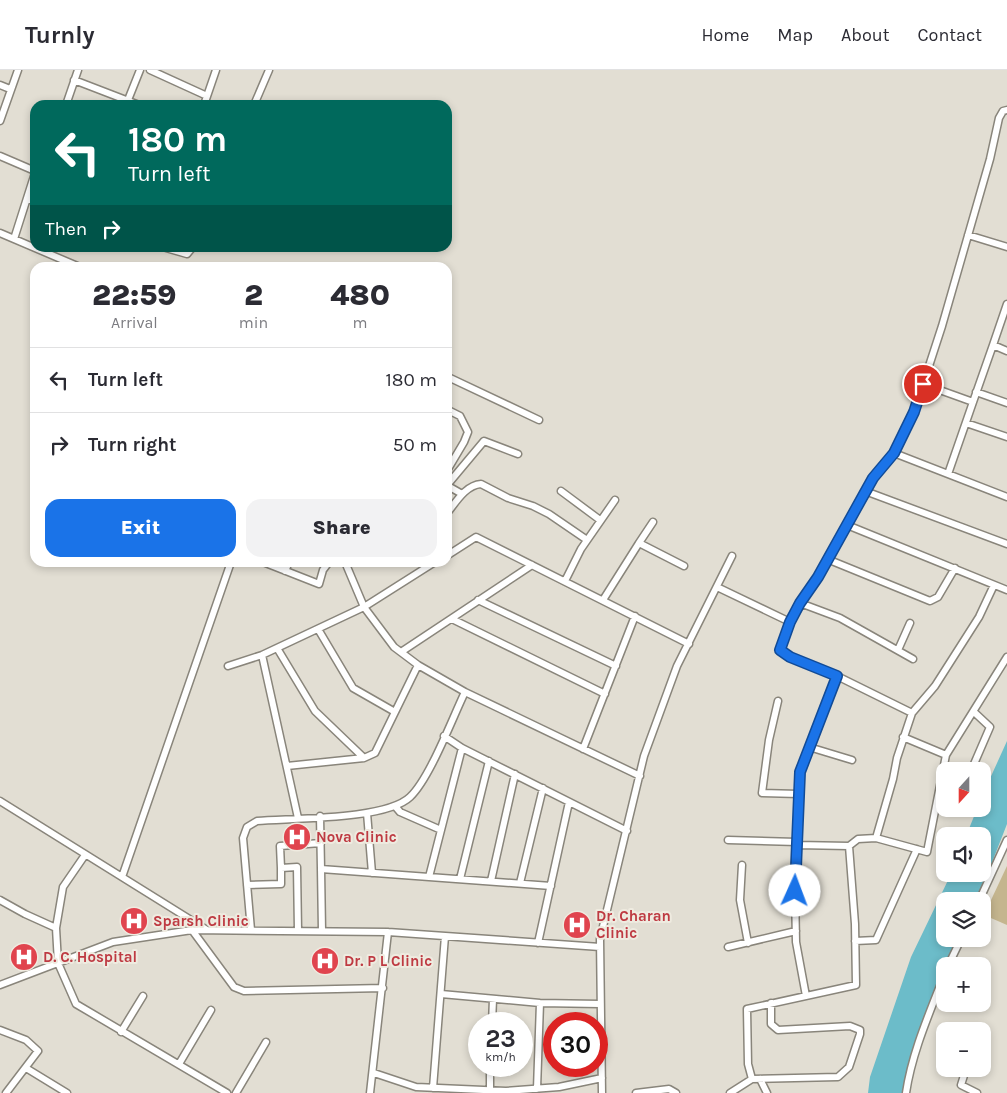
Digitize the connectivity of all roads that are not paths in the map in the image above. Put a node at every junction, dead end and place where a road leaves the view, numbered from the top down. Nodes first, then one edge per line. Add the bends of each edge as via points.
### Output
1 (18, 70) edge
2 (78, 70) edge
3 (140, 70) edge
4 (150, 70) edge
5 (216, 70) edge
6 (269, 70) edge
7 (74, 80) junction
8 (0, 85) edge
9 (10, 89) junction
10 (207, 96) junction
11 (68, 100) edge
12 (128, 100) joint
13 (206, 100) edge
14 (256, 100) edge
15 (1007, 110) edge
16 (0, 121) edge
17 (0, 156) edge
18 (30, 170) edge
19 (30, 189) edge
20 (27, 199) junction
21 (30, 200) edge
22 (0, 233) edge
23 (968, 236) junction
24 (14, 239) junction
25 (30, 246) edge
26 (1007, 248) edge
27 (44, 252) edge
28 (68, 262) edge
29 (1007, 304) edge
30 (993, 345) junction
31 (1007, 351) edge
32 (452, 379) edge
33 (923, 384) junction
34 (976, 392) junction
35 (973, 402) junction
36 (1007, 403) edge
37 (452, 414) edge
38 (540, 420) dead end
39 (966, 423) junction
40 (1007, 437) edge
41 (894, 453) junction
42 (518, 454) dead end
43 (452, 463) edge
44 (948, 474) junction
45 (452, 480) edge
46 (452, 488) edge
47 (561, 491) dead end
48 (865, 491) junction
49 (462, 494) junction
50 (1007, 498) edge
51 (615, 500) dead end
52 (452, 507) edge
53 (600, 520) junction
54 (654, 522) dead end
55 (847, 525) junction
56 (587, 540) junction
57 (639, 543) junction
58 (1007, 544) edge
59 (452, 552) edge
60 (732, 556) dead end
61 (827, 559) junction
62 (532, 565) junction
63 (684, 566) dead end
64 (229, 567) edge
65 (275, 567) edge
66 (287, 567) edge
67 (325, 567) edge
68 (347, 567) edge
69 (427, 567) edge
70 (955, 568) junction
71 (285, 571) junction
72 (565, 581) junction
73 (994, 585) junction
74 (717, 587) junction
75 (1007, 590) edge
76 (478, 600) junction
77 (603, 600) junction
78 (800, 603) junction
79 (364, 607) junction
80 (635, 616) junction
81 (452, 619) junction
82 (790, 622) junction
83 (910, 623) dead end
84 (318, 629) junction
85 (689, 644) junction
86 (278, 648) junction
87 (898, 650) junction
88 (401, 652) junction
89 (262, 655) junction
90 (1007, 657) edge
91 (913, 659) dead end
92 (418, 664) junction
93 (228, 666) dead end
94 (616, 666) junction
95 (837, 676) junction
96 (465, 692) junction
97 (604, 694) junction
98 (778, 701) dead end
99 (395, 712) junction
100 (974, 712) junction
101 (912, 713) junction
102 (444, 736) junction
103 (903, 737) junction
104 (810, 747) junction
105 (462, 748) junction
106 (583, 749) junction
107 (946, 755) junction
108 (364, 758) junction
109 (852, 760) dead end
110 (489, 761) junction
111 (975, 762) edge
112 (287, 766) junction
113 (515, 774) junction
114 (640, 776) junction
115 (543, 788) junction
116 (799, 794) junction
117 (0, 801) edge
118 (569, 802) junction
119 (394, 806) junction
120 (367, 813) junction
121 (320, 816) junction
122 (298, 818) junction
123 (441, 830) junction
124 (626, 831) junction
125 (876, 838) junction
126 (728, 840) dead end
127 (1007, 840) edge
128 (321, 843) junction
129 (797, 844) junction
130 (849, 846) junction
131 (917, 849) junction
132 (85, 855) junction
133 (742, 865) dead end
134 (281, 868) junction
135 (321, 869) junction
136 (372, 872) junction
137 (122, 877) junction
138 (429, 877) junction
139 (460, 879) junction
140 (490, 881) junction
141 (520, 883) junction
142 (247, 885) junction
143 (551, 886) junction
144 (983, 892) edge
145 (0, 900) edge
146 (56, 928) junction
147 (192, 930) junction
148 (208, 930) junction
149 (251, 930) junction
150 (298, 931) junction
151 (322, 931) junction
152 (796, 931) junction
153 (388, 932) junction
154 (445, 936) junction
155 (855, 941) junction
156 (538, 943) junction
157 (748, 943) junction
158 (600, 947) junction
159 (728, 947) dead end
160 (58, 963) junction
161 (0, 985) edge
162 (383, 988) junction
163 (441, 994) junction
164 (143, 996) dead end
165 (806, 996) junction
166 (936, 996) edge
167 (493, 999) junction
168 (540, 1003) junction
169 (771, 1003) junction
170 (600, 1004) junction
171 (210, 1010) dead end
172 (492, 1012) edge
173 (0, 1030) edge
174 (121, 1032) junction
175 (266, 1042) dead end
176 (178, 1064) junction
177 (26, 1068) junction
178 (374, 1073) junction
179 (490, 1077) edge
180 (964, 1077) edge
181 (602, 1078) junction
182 (752, 1079) junction
183 (760, 1079) junction
184 (433, 1088) junction
185 (537, 1089) junction
186 (371, 1090) edge
187 (490, 1091) junction
188 (6, 1093) edge
189 (67, 1093) edge
190 (227, 1093) edge
191 (236, 1093) edge
192 (602, 1093) edge
193 (636, 1093) edge
194 (676, 1093) edge
195 (730, 1093) edge
196 (767, 1093) edge
197 (906, 1093) edge
198 (977, 1093) edge

1 - 9 street
2 - 7 street
3 - 12 street
4 - 10 street
5 - 10 street
6 - 14 street
7 - 11 street
7 - 12 street
8 - 9 street
9 - 16 street
10 - 13 street
15 - 23 street via 999,118
17 - 18 street
19 - 20 street
20 - 21 street
20 - 24 street
22 - 24 street
23 - 26 street
23 - 33 street
24 - 25 street
27 - 28 street
29 - 30 street
30 - 31 street
30 - 34 street
32 - 38 street
33 - 35 street
33 - 41 street via 914,412
34 - 35 street
34 - 36 street
35 - 39 street
37 - 43 street via 460,416 468,432
39 - 40 street
39 - 44 street
41 - 44 street
41 - 48 street
42 - 45 street via 484,441
44 - 50 street
46 - 49 street
47 - 53 street
48 - 55 street
48 - 58 street
49 - 52 street
49 - 56 street via 476,484 484,485 549,514
51 - 53 street
53 - 56 street
54 - 57 street
55 - 61 street
55 - 70 street
56 - 72 street
57 - 63 street
57 - 77 street
59 - 62 street via 476,537
60 - 74 street
61 - 70 street via 930,601 938,597
61 - 78 street
62 - 72 street
62 - 76 street
64 - 137 street
65 - 71 street
66 - 71 street
67 - 71 street via 319,584
68 - 79 street
69 - 79 street
70 - 73 street
72 - 77 street
73 - 75 street
73 - 101 street via 979,616 935,686
74 - 82 street
74 - 85 street
76 - 81 street
76 - 94 street
77 - 80 street
78 - 82 street
78 - 87 street via 840,618
79 - 84 street
79 - 88 street
80 - 85 street
80 - 94 street
81 - 88 street
81 - 97 street
82 - 95 street via 780,650
83 - 87 street
84 - 86 street
84 - 99 street via 353,688
85 - 114 street via 677,666 644,756
86 - 89 street
86 - 108 street via 315,711
87 - 91 street
88 - 92 street
89 - 93 street
89 - 112 street
90 - 100 street
92 - 96 street
92 - 99 street
94 - 97 street
95 - 101 street
95 - 104 street
96 - 102 street
96 - 106 street
97 - 106 street
98 - 116 street via 762,793
99 - 108 street via 375,753
100 - 107 street
100 - 111 street via 987,722 990,729
101 - 103 street
102 - 105 street
102 - 119 street via 423,780 410,797
103 - 107 street
103 - 125 street
104 - 109 street
104 - 116 street via 800,772
105 - 110 street
105 - 123 street
106 - 114 street
107 - 131 street via 927,852
108 - 112 street
110 - 113 street
110 - 139 street
112 - 122 street
113 - 115 street
113 - 140 street
114 - 124 street
115 - 118 street
115 - 141 street
116 - 129 street
117 - 132 street
118 - 124 street
118 - 143 street
119 - 120 street
119 - 123 street via 400,812
120 - 121 street
120 - 136 street
121 - 122 street
121 - 128 street
122 - 142 street via 257,821 247,828 243,838
123 - 138 street
124 - 158 street
125 - 130 street via 858,839
125 - 131 street
126 - 129 street
127 - 144 street
128 - 134 street via 280,846
128 - 135 street
129 - 130 street
129 - 152 street
130 - 155 street
131 - 155 street via 876,940
132 - 137 street
132 - 146 street via 63,887
133 - 157 street via 740,900
134 - 142 street via 281,884
134 - 150 street via 297,867
135 - 136 street
135 - 151 street
136 - 138 street
137 - 148 street
138 - 139 street
139 - 140 street
140 - 141 street
141 - 143 street
142 - 149 street
143 - 156 street
145 - 146 street
146 - 160 street
147 - 148 street
147 - 160 street via 113,942
147 - 162 street via 234,987 244,991
148 - 149 street
149 - 150 street
150 - 151 street
151 - 153 street
152 - 157 street
152 - 165 street
153 - 154 street
153 - 162 street
154 - 156 street
154 - 163 street
155 - 165 street via 856,985
156 - 158 street
157 - 159 street
158 - 170 street
160 - 161 street
160 - 174 street via 76,1004
162 - 178 street
163 - 167 street
163 - 184 street
164 - 174 street
165 - 169 street
166 - 197 street via 908,1076
167 - 168 street
167 - 172 street
168 - 170 street
168 - 185 street
169 - 182 street via 747,1009 748,1064
169 - 183 street via 771,1024 778,1030 850,1026 857,1027 860,1034 849,1067 838,1077
170 - 181 street
171 - 176 street
173 - 177 street via 26,1040 38,1050
174 - 176 street
175 - 191 street
176 - 190 street
177 - 188 street
177 - 189 street
178 - 184 street
178 - 186 street
179 - 187 street
180 - 198 street via 961,1085
181 - 185 street via 559,1088
181 - 192 street
182 - 183 street
182 - 195 street
183 - 196 street
184 - 187 street
185 - 187 street
193 - 194 street via 669,1089

